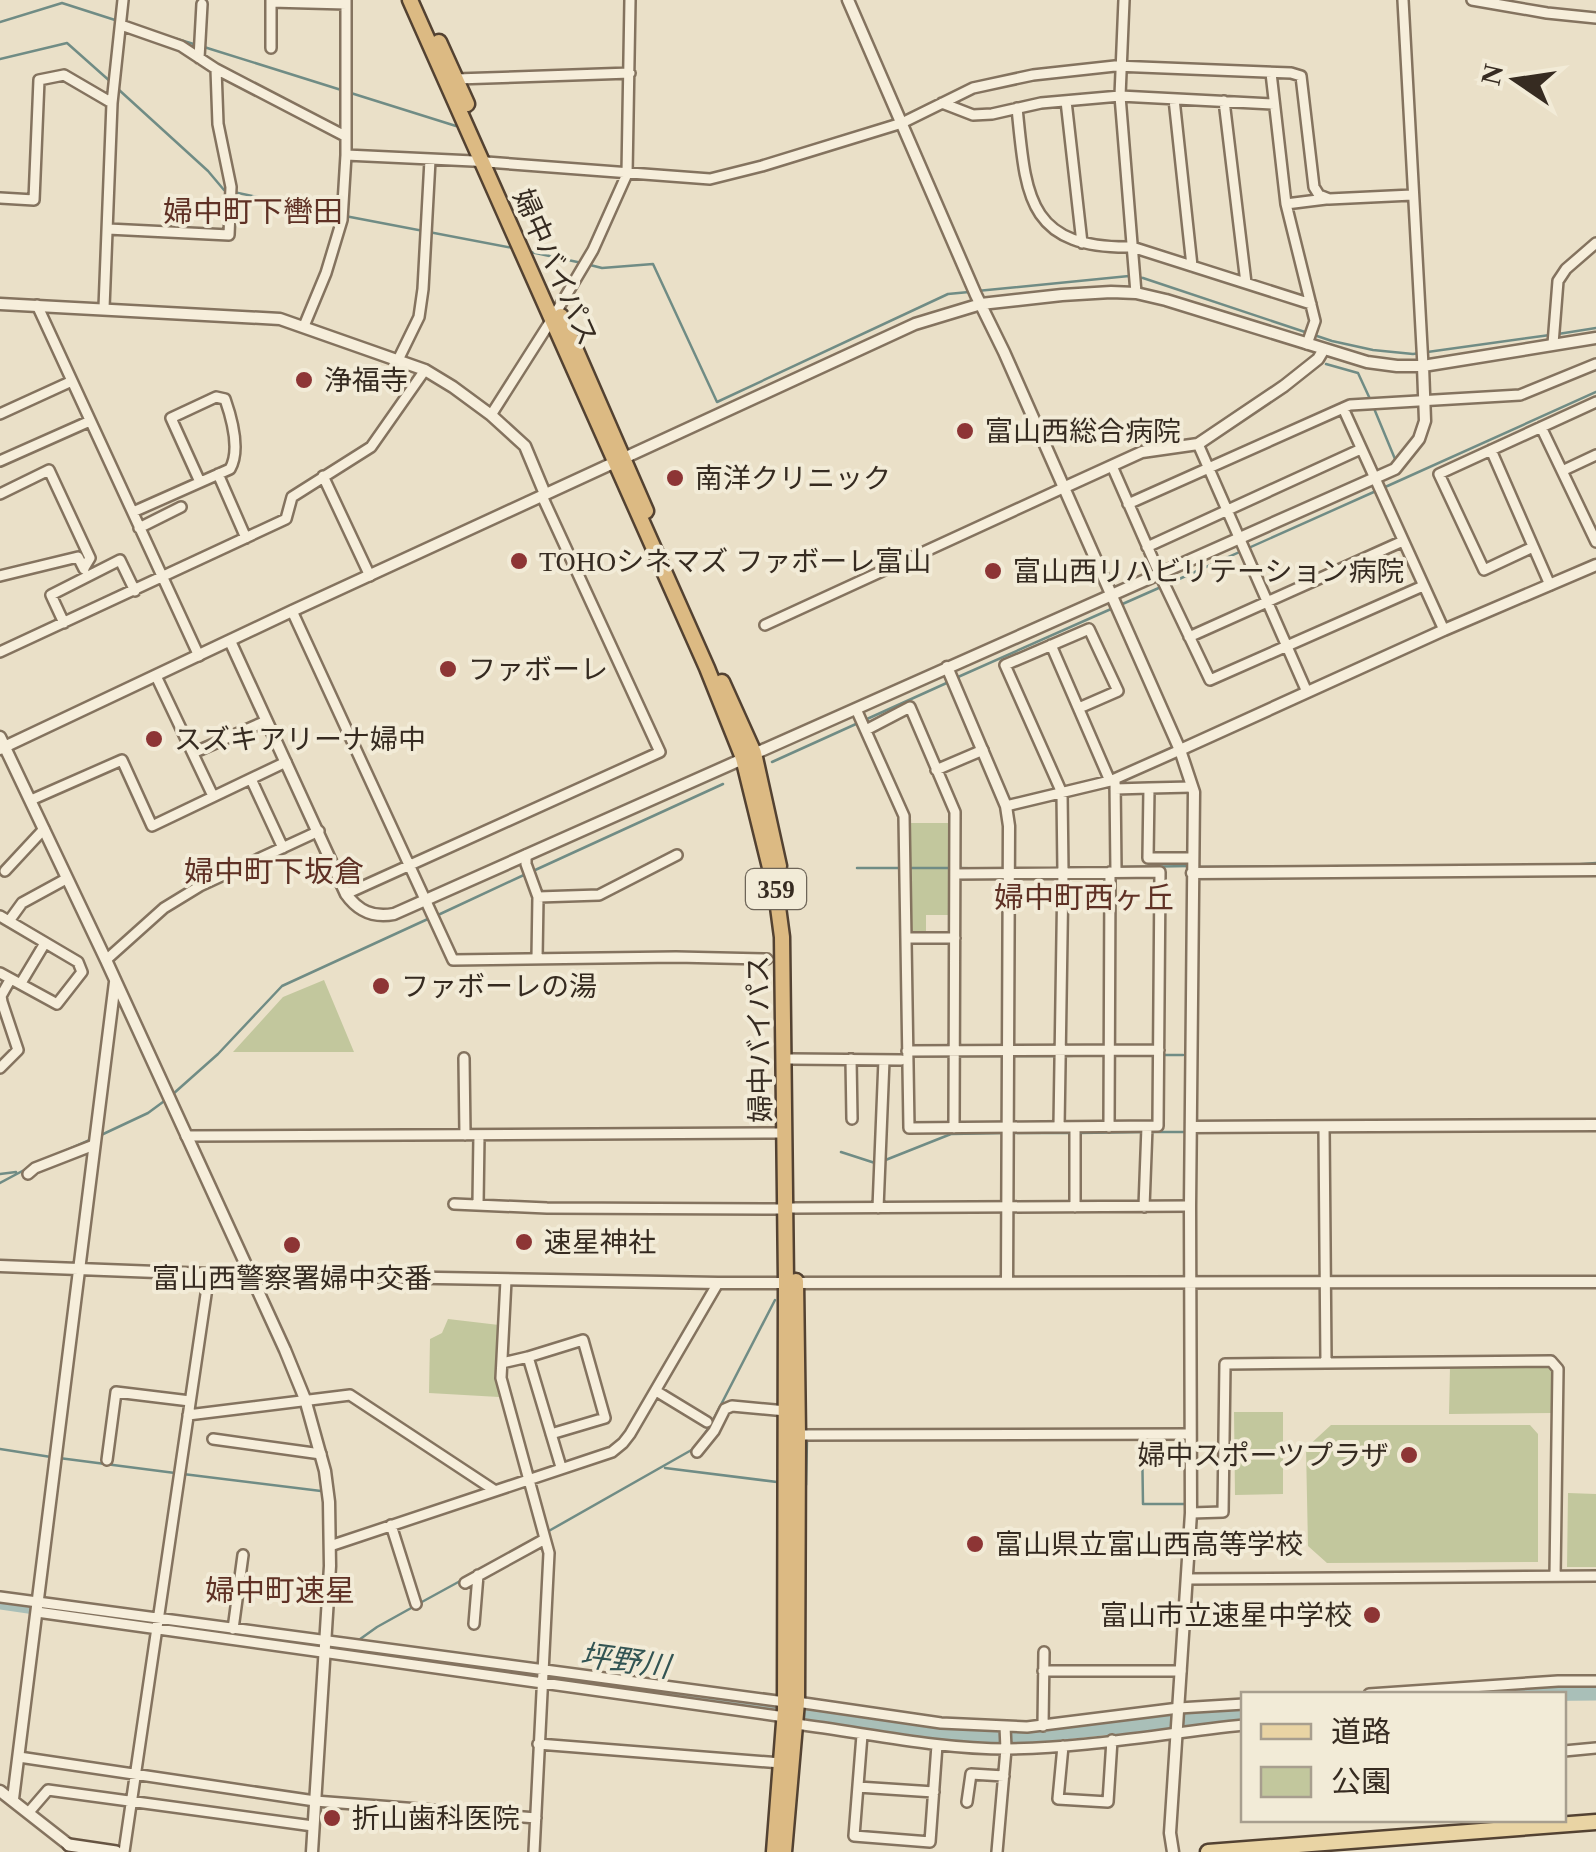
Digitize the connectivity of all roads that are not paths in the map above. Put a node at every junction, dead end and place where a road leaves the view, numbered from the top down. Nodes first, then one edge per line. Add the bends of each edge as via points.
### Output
1 (123, 0) edge
2 (410, 0) edge
3 (420, 0) edge
4 (630, 0) edge
5 (848, 0) edge
6 (1124, 0) edge
7 (1403, 0) edge
8 (1472, 0) edge
9 (271, 1) edge
10 (346, 2) edge
11 (202, 4) dead end
12 (1596, 18) edge
13 (121, 26) junction
14 (272, 48) dead end
15 (200, 58) junction
16 (1120, 66) junction
17 (216, 69) junction
18 (630, 73) junction
19 (1271, 73) junction
20 (456, 79) junction
21 (1120, 96) junction
22 (1174, 99) junction
23 (1066, 100) junction
24 (1224, 101) junction
25 (112, 103) junction
26 (942, 103) junction
27 (1274, 104) junction
28 (1017, 108) junction
29 (902, 123) junction
30 (345, 136) junction
31 (346, 155) junction
32 (430, 160) junction
33 (488, 162) junction
34 (627, 174) junction
35 (1412, 195) junction
36 (0, 198) edge
37 (1328, 198) junction
38 (1286, 204) junction
39 (108, 229) junction
40 (1082, 243) junction
41 (1596, 243) edge
42 (1132, 247) junction
43 (1192, 266) junction
44 (1246, 283) junction
45 (1136, 293) junction
46 (0, 304) edge
47 (981, 304) junction
48 (1311, 304) junction
49 (37, 305) junction
50 (104, 308) junction
51 (555, 314) junction
52 (304, 326) junction
53 (1596, 338) edge
54 (1307, 344) junction
55 (1553, 344) junction
56 (1324, 349) junction
57 (398, 360) junction
58 (1596, 364) edge
59 (1423, 366) junction
60 (425, 370) junction
61 (72, 381) junction
62 (1425, 400) junction
63 (1596, 402) edge
64 (1343, 408) junction
65 (0, 414) edge
66 (491, 415) junction
67 (90, 421) junction
68 (1541, 427) junction
69 (1198, 444) junction
70 (1361, 449) junction
71 (1491, 450) junction
72 (1596, 455) edge
73 (619, 460) junction
74 (0, 461) edge
75 (1112, 466) junction
76 (1209, 468) junction
77 (1562, 471) junction
78 (218, 474) junction
79 (323, 476) junction
80 (1374, 478) junction
81 (200, 482) junction
82 (1064, 488) junction
83 (0, 494) edge
84 (544, 495) junction
85 (1128, 504) junction
86 (181, 507) dead end
87 (1596, 508) edge
88 (1227, 509) junction
89 (132, 512) junction
90 (1583, 515) junction
91 (140, 528) junction
92 (246, 538) junction
93 (1240, 538) junction
94 (1403, 541) junction
95 (1596, 542) edge
96 (1147, 547) junction
97 (1533, 547) junction
98 (1596, 565) edge
99 (2, 571) edge
100 (86, 572) junction
101 (1159, 573) junction
102 (370, 576) junction
103 (163, 578) junction
104 (1550, 585) junction
105 (1423, 586) junction
106 (135, 591) junction
107 (1111, 595) junction
108 (1268, 601) junction
109 (292, 611) junction
110 (64, 623) junction
111 (766, 626) dead end
112 (1444, 630) junction
113 (1189, 637) junction
114 (230, 642) junction
115 (1051, 645) junction
116 (1288, 647) junction
117 (0, 652) edge
118 (199, 656) junction
119 (947, 667) junction
120 (156, 676) junction
121 (1307, 692) junction
122 (1079, 708) junction
123 (856, 709) junction
124 (266, 722) junction
125 (866, 730) junction
126 (2, 744) edge
127 (983, 750) junction
128 (1180, 750) junction
129 (193, 753) junction
130 (748, 756) junction
131 (286, 762) junction
132 (936, 770) junction
133 (251, 779) junction
134 (1113, 783) junction
135 (1192, 787) junction
136 (1149, 788) junction
137 (1062, 793) junction
138 (212, 796) junction
139 (31, 800) junction
140 (1006, 806) junction
141 (44, 828) junction
142 (319, 831) junction
143 (283, 848) junction
144 (526, 855) junction
145 (677, 856) dead end
146 (1192, 858) junction
147 (408, 868) junction
148 (1596, 870) edge
149 (5, 871) dead end
150 (1063, 872) junction
151 (1113, 872) junction
152 (1010, 873) junction
153 (1192, 873) junction
154 (956, 874) junction
155 (66, 880) junction
156 (346, 894) junction
157 (538, 897) junction
158 (425, 900) junction
159 (4, 918) edge
160 (906, 938) junction
161 (954, 938) junction
162 (45, 944) junction
163 (537, 958) junction
164 (767, 959) dead end
165 (106, 960) junction
166 (0, 973) edge
167 (16, 982) junction
168 (115, 982) junction
169 (1159, 1050) junction
170 (955, 1051) junction
171 (1061, 1051) junction
172 (1110, 1051) junction
173 (1009, 1052) junction
174 (904, 1055) junction
175 (464, 1058) dead end
176 (791, 1059) junction
177 (850, 1060) junction
178 (884, 1060) junction
179 (0, 1068) edge
180 (852, 1119) dead end
181 (1596, 1125) edge
182 (1147, 1126) junction
183 (1059, 1127) junction
184 (1075, 1127) junction
185 (1110, 1127) junction
186 (1191, 1127) junction
187 (1324, 1127) junction
188 (954, 1128) junction
189 (1008, 1128) junction
190 (785, 1133) junction
191 (465, 1135) junction
192 (479, 1135) junction
193 (186, 1136) junction
194 (95, 1138) junction
195 (28, 1174) dead end
196 (454, 1204) dead end
197 (478, 1204) junction
198 (1144, 1206) junction
199 (1190, 1206) junction
200 (1075, 1207) junction
201 (878, 1208) junction
202 (1008, 1208) junction
203 (789, 1209) junction
204 (0, 1266) edge
205 (79, 1270) junction
206 (209, 1274) junction
207 (248, 1274) junction
208 (506, 1280) junction
209 (791, 1282) junction
210 (1007, 1282) junction
211 (1190, 1282) junction
212 (1324, 1282) junction
213 (1596, 1282) edge
214 (718, 1283) junction
215 (528, 1357) junction
216 (1326, 1362) junction
217 (502, 1363) junction
218 (656, 1392) junction
219 (305, 1399) junction
220 (190, 1401) junction
221 (786, 1412) junction
222 (188, 1415) junction
223 (706, 1422) dead end
224 (550, 1434) junction
225 (1190, 1434) junction
226 (798, 1435) junction
227 (213, 1439) dead end
228 (697, 1452) dead end
229 (321, 1454) junction
230 (106, 1460) dead end
231 (562, 1468) junction
232 (529, 1479) junction
233 (494, 1490) junction
234 (1190, 1514) junction
235 (391, 1525) junction
236 (544, 1539) junction
237 (330, 1546) junction
238 (243, 1555) dead end
239 (478, 1576) junction
240 (1554, 1576) junction
241 (1596, 1576) edge
242 (1188, 1579) junction
243 (464, 1583) dead end
244 (0, 1597) edge
245 (416, 1604) dead end
246 (38, 1608) junction
247 (157, 1624) junction
248 (474, 1624) dead end
249 (233, 1629) junction
250 (324, 1647) junction
251 (1044, 1652) dead end
252 (543, 1670) junction
253 (1181, 1671) junction
254 (1044, 1672) junction
255 (1596, 1681) edge
256 (542, 1682) junction
257 (1398, 1692) edge
258 (1241, 1704) edge
259 (1179, 1708) junction
260 (791, 1711) junction
261 (1241, 1724) edge
262 (1005, 1726) junction
263 (1043, 1726) junction
264 (1177, 1732) junction
265 (862, 1734) junction
266 (1112, 1740) junction
267 (538, 1744) junction
268 (937, 1745) junction
269 (1063, 1746) junction
270 (1596, 1748) edge
271 (1006, 1749) junction
272 (1566, 1752) edge
273 (18, 1757) junction
274 (781, 1763) junction
275 (136, 1775) junction
276 (1004, 1776) junction
277 (858, 1787) junction
278 (0, 1791) edge
279 (934, 1792) junction
280 (13, 1800) junction
281 (133, 1801) junction
282 (315, 1802) junction
283 (967, 1802) dead end
284 (30, 1812) junction
285 (536, 1818) junction
286 (1596, 1822) edge
287 (1480, 1825) edge
288 (313, 1826) junction
289 (872, 1838) junction
290 (1401, 1844) edge
291 (73, 1849) edge
292 (120, 1852) edge
293 (312, 1852) edge
294 (534, 1852) edge
295 (774, 1852) edge
296 (784, 1852) edge
297 (871, 1852) edge
298 (998, 1852) edge
299 (1172, 1852) edge
300 (1208, 1852) edge

1 - 13 street
2 - 33 highway, 婦中バイパス / 359
3 - 20 highway, 婦中バイパス / 359
4 - 18 street
5 - 29 street
6 - 16 street
7 - 35 street
8 - 12 street
9 - 10 street
9 - 14 street
10 - 30 street
11 - 15 street
13 - 15 street
13 - 25 street
15 - 17 street
16 - 19 street
16 - 21 street
16 - 26 street via 997,82
17 - 30 street
17 - 39 street via 229,235
18 - 20 street
18 - 34 street
19 - 27 street
19 - 37 street via 1300,76 1314,187
20 - 33 highway, 婦中バイパス / 359
21 - 22 street
21 - 23 street
21 - 42 street
22 - 24 street
22 - 43 street
23 - 28 street
23 - 40 street
24 - 27 street
24 - 44 street
25 - 36 street via 64,75 39,80 34,200
25 - 39 street
26 - 28 street via 972,115
26 - 29 street
27 - 38 street
28 - 40 street via 1025,182 1035,208
29 - 34 street via 710,179
29 - 47 street
30 - 31 street
31 - 32 street
31 - 52 street via 342,220
32 - 33 street
32 - 57 street via 424,289
33 - 34 street
33 - 51 highway, 婦中バイパス / 359
34 - 51 street
35 - 37 street
35 - 59 street
37 - 38 street
38 - 48 street
39 - 50 street
40 - 42 street
41 - 55 street via 1558,281
42 - 43 street
42 - 45 street
43 - 44 street
44 - 48 street
45 - 47 street
45 - 54 street
46 - 49 street
47 - 73 street via 916,324
47 - 82 street
48 - 54 street via 1315,321
49 - 50 street
49 - 61 street
50 - 52 street
51 - 66 street
51 - 73 highway, 婦中バイパス / 359
52 - 57 street
53 - 55 street
54 - 56 street
55 - 59 street
56 - 59 street via 1367,362
56 - 69 street via 1284,386
57 - 60 street
58 - 62 street via 1520,395
59 - 62 street
60 - 66 street
60 - 79 street via 371,447
61 - 65 street
61 - 67 street
62 - 64 street
62 - 80 street via 1420,439 1394,469
63 - 68 street
64 - 70 street
64 - 76 street
66 - 84 street via 525,446
67 - 74 street
67 - 89 street
68 - 71 street
68 - 77 street
69 - 75 street via 1142,452
69 - 76 street
70 - 80 street
70 - 88 street
71 - 97 street
71 - 97 street via 1439,474 1484,570
72 - 77 street
73 - 84 street
73 - 130 highway, 婦中バイパス / 359
75 - 82 street
75 - 85 street
76 - 85 street
76 - 88 street
77 - 90 street
78 - 81 street
78 - 81 street via 235,461 232,418 225,399 216,396 171,418
78 - 92 street
79 - 92 street via 292,497 286,519
79 - 102 street
80 - 93 street
80 - 94 street
81 - 89 street
82 - 107 street
82 - 111 street
83 - 100 street via 49,470 90,558
84 - 102 street
84 - 147 street via 660,752
85 - 96 street
86 - 91 street
87 - 90 street
88 - 93 street
88 - 96 street
89 - 91 street
90 - 95 street
91 - 103 street
92 - 103 street
93 - 101 street
93 - 108 street
94 - 105 street
94 - 108 street
96 - 101 street
97 - 104 street
98 - 104 street
99 - 100 street via 78,557
100 - 106 street via 120,560
100 - 110 street via 51,594
101 - 107 street
101 - 113 street
102 - 109 street
103 - 106 street
103 - 118 street
104 - 112 street
105 - 112 street
105 - 116 street
106 - 110 street
107 - 119 street
107 - 128 street
108 - 113 street
108 - 116 street
109 - 114 street
109 - 147 street
110 - 117 street
112 - 121 street
113 - 116 street via 1210,680
114 - 118 street
114 - 124 street
115 - 122 street
115 - 122 street via 1089,629 1118,691
115 - 137 street via 1005,664
116 - 121 street
118 - 120 street
119 - 123 street
119 - 127 street
120 - 126 street
120 - 129 street
121 - 128 street
122 - 134 street
123 - 125 street
123 - 130 street
124 - 129 street
124 - 131 street
125 - 132 street via 910,708
125 - 160 street via 904,816
126 - 139 street
127 - 132 street
127 - 140 street
128 - 134 street
128 - 135 street
129 - 138 street
130 - 144 street
130 - 176 highway, 婦中バイパス / 359 via 788,916
130 - 190 highway, 婦中バイパス / 359 via 782,937
131 - 133 street
131 - 142 street
132 - 154 street via 955,812
133 - 138 street
133 - 143 street
134 - 136 street
134 - 137 street
134 - 151 street
135 - 136 street
135 - 146 street
136 - 146 street via 1148,858
137 - 140 street
137 - 150 street
138 - 139 street via 152,826 122,760
139 - 141 street
140 - 152 street
141 - 149 street
141 - 155 street
142 - 143 street
142 - 156 street
143 - 165 street via 164,908
144 - 157 street
144 - 158 street
145 - 157 street via 599,895
146 - 153 street
147 - 156 street
147 - 158 street
148 - 153 street
150 - 151 street
150 - 152 street
150 - 171 street
151 - 169 street via 1160,872
151 - 172 street
152 - 154 street
152 - 173 street
153 - 186 street
154 - 161 street
155 - 159 street
155 - 165 street
156 - 158 street via 364,912 384,916
157 - 163 street
158 - 163 street via 452,960
159 - 162 street
160 - 161 street
160 - 174 street
161 - 170 street
162 - 167 street
162 - 167 street via 78,962 82,972 58,1004
163 - 164 street
165 - 168 street
166 - 167 street
167 - 179 street via 2,1002 18,1050
168 - 193 street
168 - 194 street
169 - 172 street
169 - 182 street via 1158,1126
170 - 173 street
170 - 174 street
170 - 188 street
171 - 172 street
171 - 173 street
171 - 183 street
172 - 185 street
173 - 189 street
174 - 178 street
174 - 188 street via 909,1128
175 - 191 street
176 - 177 street
176 - 203 highway, 婦中バイパス / 359
177 - 178 street
177 - 180 street
178 - 201 street
181 - 187 street
182 - 185 street
182 - 198 street
183 - 184 street
183 - 189 street
184 - 185 street
184 - 200 street
186 - 187 street
186 - 199 street
187 - 212 street
188 - 189 street
189 - 202 street
190 - 192 street
190 - 203 highway, 婦中バイパス / 359
191 - 192 street
191 - 193 street
192 - 197 street
193 - 207 street
194 - 195 street
194 - 205 street
196 - 197 street
197 - 203 street
198 - 199 street
198 - 200 street
199 - 211 street
200 - 202 street
201 - 202 street
201 - 203 street
202 - 210 street
203 - 209 highway, 婦中バイパス / 359
204 - 205 street
205 - 206 street
205 - 246 street
206 - 207 street
206 - 220 street
207 - 208 street
207 - 219 street
208 - 214 street
208 - 217 street
209 - 210 street
209 - 214 street
209 - 221 highway, 婦中バイパス / 359
209 - 226 highway, 婦中バイパス / 359
210 - 211 street
211 - 212 street
211 - 225 street
212 - 213 street
212 - 216 street
214 - 218 street
215 - 217 street
215 - 224 street
215 - 224 street via 583,1340 605,1418
216 - 234 street via 1225,1364 1223,1512
216 - 240 street via 1552,1361 1558,1368
217 - 232 street
218 - 223 street
218 - 231 street via 612,1452
219 - 222 street
219 - 229 street
219 - 233 street via 350,1394
220 - 222 street
220 - 230 street via 116,1392
221 - 228 street via 725,1408
221 - 260 highway, 婦中バイパス / 359
222 - 247 street
224 - 231 street
225 - 226 street
225 - 234 street
226 - 260 highway, 婦中バイパス / 359
227 - 229 street
229 - 237 street
231 - 232 street
232 - 233 street
232 - 236 street
233 - 235 street
234 - 242 street
235 - 237 street
235 - 245 street
236 - 239 street
236 - 252 street via 549,1553
237 - 250 street
238 - 249 street
239 - 243 street
239 - 248 street
240 - 241 street
240 - 242 street
242 - 253 street
244 - 246 street
246 - 247 street
246 - 273 street
247 - 249 street
247 - 250 street
247 - 275 street
249 - 250 street
250 - 252 street
250 - 256 street
250 - 282 street
251 - 254 street
252 - 256 street
252 - 260 street
253 - 254 street
253 - 259 street
254 - 263 street
255 - 257 street
256 - 260 street
256 - 267 street
258 - 259 street
259 - 263 street
259 - 264 street
260 - 262 street
260 - 265 street
260 - 274 highway, 婦中バイパス / 359
260 - 296 highway, 婦中バイパス / 359
261 - 264 street
262 - 263 street
262 - 271 street
264 - 266 street
264 - 299 street
265 - 268 street
265 - 277 street
266 - 269 street
266 - 269 street via 1108,1802 1058,1799
267 - 274 street
267 - 285 street
268 - 271 street
268 - 279 street
269 - 271 street
270 - 272 street
271 - 276 street
273 - 275 street
273 - 280 street
274 - 295 highway, 婦中バイパス / 359
275 - 281 street
275 - 282 street
276 - 283 street via 971,1774
276 - 298 street
277 - 279 street
277 - 289 street via 854,1836
278 - 280 street
279 - 289 street via 930,1842
280 - 284 street
281 - 284 street via 48,1790
281 - 288 street
281 - 292 street
282 - 285 street
282 - 288 street
284 - 291 street
285 - 294 street
286 - 287 main road
287 - 290 main road
288 - 293 street
289 - 297 street
290 - 300 main road
291 - 292 main road

